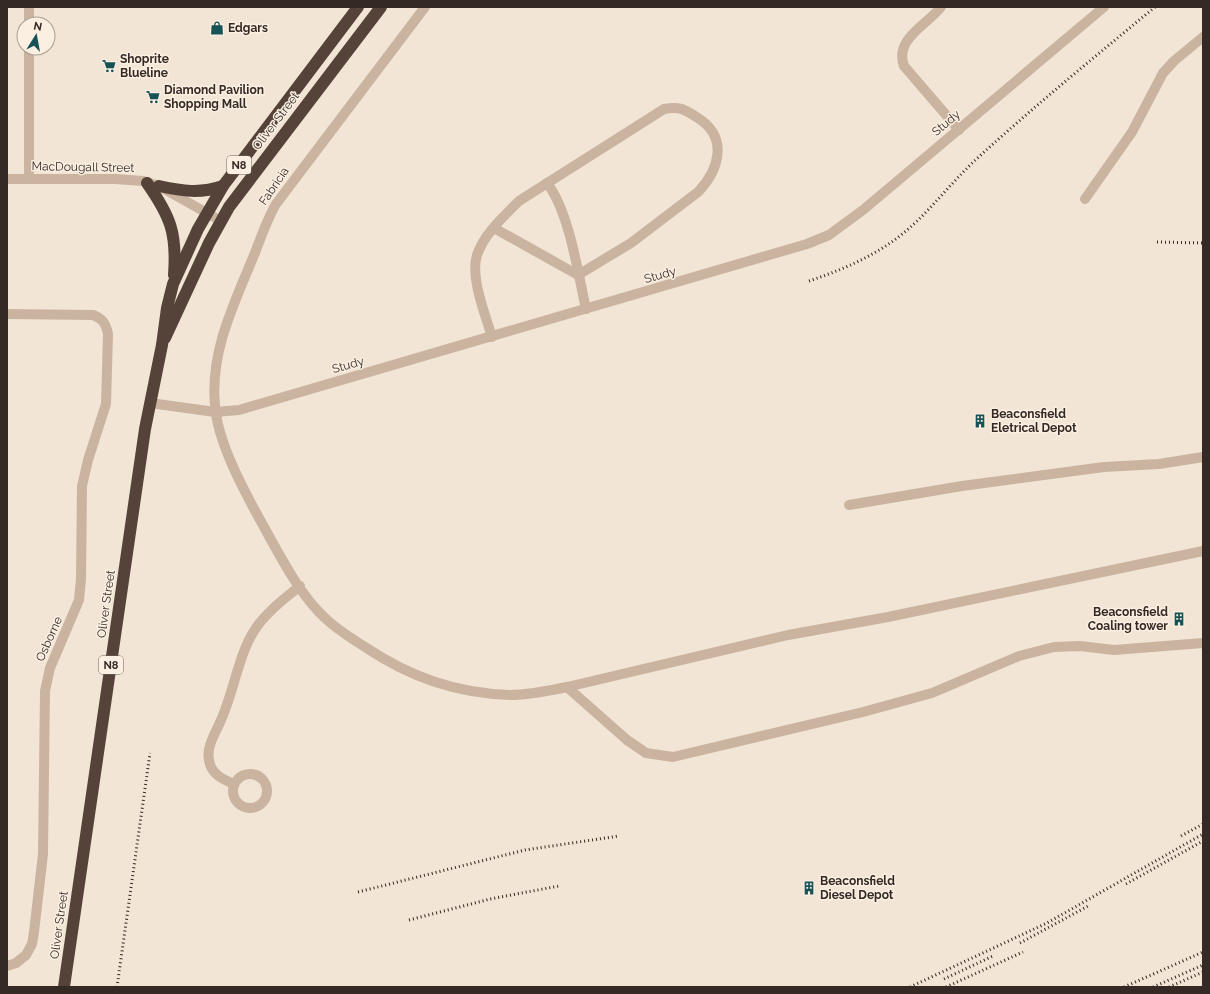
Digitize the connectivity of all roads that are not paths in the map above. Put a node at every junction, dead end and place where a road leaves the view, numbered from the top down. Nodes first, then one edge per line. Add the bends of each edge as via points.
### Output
1 (358, 7) edge
2 (381, 7) edge
3 (425, 7) edge
4 (941, 7) edge
5 (1104, 7) edge
6 (1203, 37) edge
7 (29, 56) edge
8 (959, 130) junction
9 (7, 179) edge
10 (29, 179) junction
11 (547, 183) junction
12 (153, 184) junction
13 (222, 186) junction
14 (1085, 199) dead end
15 (206, 212) junction
16 (221, 221) junction
17 (494, 228) junction
18 (578, 275) junction
19 (173, 284) junction
20 (586, 309) junction
21 (7, 314) edge
22 (492, 337) junction
23 (162, 344) junction
24 (150, 403) junction
25 (216, 412) junction
26 (1203, 457) edge
27 (849, 505) dead end
28 (1203, 551) edge
29 (300, 586) junction
30 (1203, 643) edge
31 (567, 687) junction
32 (234, 784) dead end
33 (7, 966) edge
34 (64, 987) edge

1 - 13 highway, Oliver Street / N8
2 - 16 highway, Oliver Street / N8
3 - 25 street, Fabricia via 271,212 223,332 216,370
4 - 8 street via 909,38 904,45 902,60 904,66
5 - 8 street, Study
6 - 14 street via 1163,73 1132,132
7 - 10 street
8 - 20 street, Study via 829,235 781,253
9 - 10 street, MacDougall Street
10 - 12 street, MacDougall Street via 120,179
11 - 17 street via 519,201
11 - 18 street via 563,216
11 - 18 street via 664,109 676,107 686,110 708,124 715,135 717,161 708,182 631,243
12 - 13 highway via 200,192
12 - 15 street, MacDougall Street
12 - 19 highway via 172,226 175,254
13 - 15 highway, Oliver Street / N8
15 - 16 street, MacDougall Street
15 - 19 highway, Oliver Street / N8
16 - 23 highway, Oliver Street / N8
17 - 18 street
17 - 22 street via 477,255 475,269
18 - 20 street
19 - 23 highway, Oliver Street / N8
20 - 22 street, Study
21 - 33 street, Osborne via 88,315 97,317 105,324 108,334 107,397 82,486 79,600 50,668 45,691 43,854 34,932 32,944 26,955
22 - 25 street, Study via 239,410
23 - 24 highway, Oliver Street / N8
24 - 25 street, Study
24 - 34 highway, Oliver Street / N8
25 - 29 street, Fabricia via 227,451 244,490 279,556
26 - 27 street via 962,486
28 - 31 street, Fabricia via 888,617 788,635
29 - 31 street, Fabricia via 323,616 345,635 390,664 417,677 450,687 511,695
29 - 32 street via 253,631 210,746 208,756 212,770 220,778
30 - 31 street via 1114,650 1080,646 1054,647 1019,656 932,693 673,757 646,753

